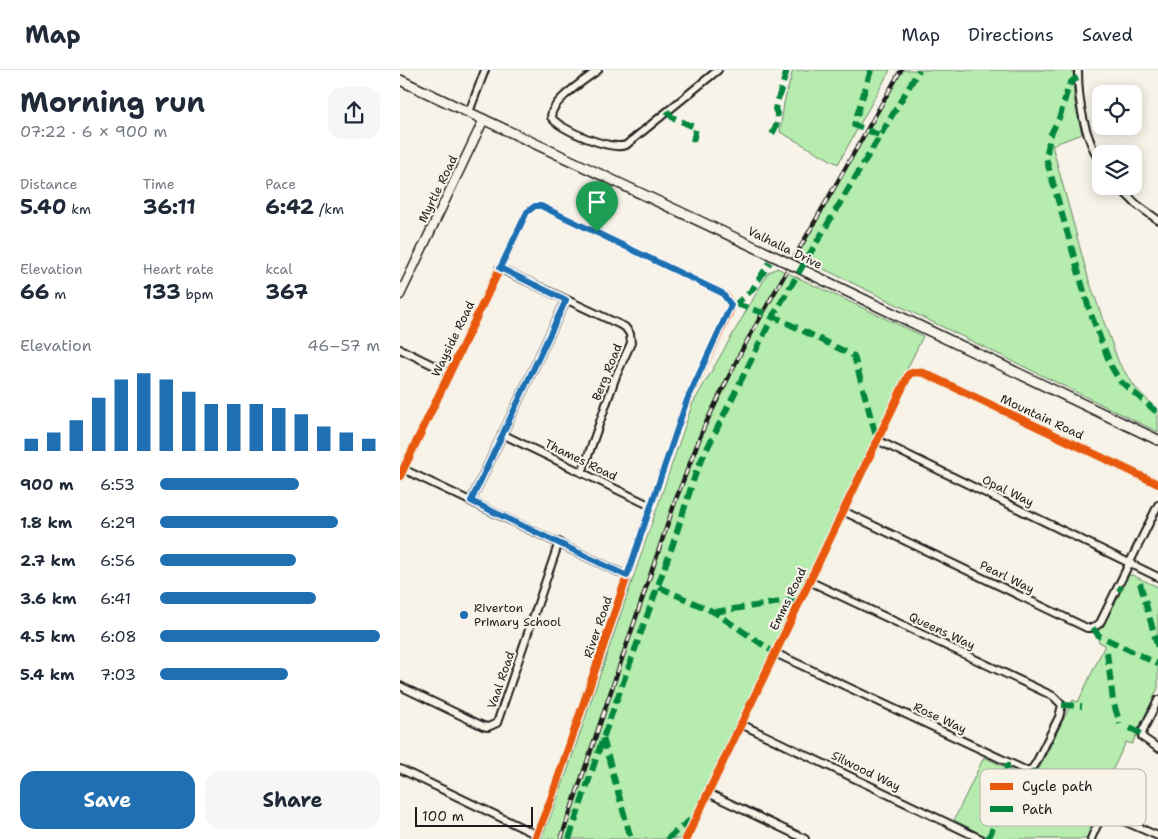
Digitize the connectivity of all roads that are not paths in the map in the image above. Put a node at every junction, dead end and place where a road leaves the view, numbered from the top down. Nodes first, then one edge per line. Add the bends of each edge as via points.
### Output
1 (485, 70) edge
2 (598, 70) edge
3 (718, 70) edge
4 (1078, 70) edge
5 (400, 80) edge
6 (469, 112) junction
7 (484, 119) junction
8 (1092, 146) edge
9 (1127, 195) edge
10 (527, 212) joint
11 (1158, 220) edge
12 (500, 268) junction
13 (400, 295) edge
14 (566, 300) junction
15 (400, 349) edge
16 (915, 372) joint
17 (449, 373) junction
18 (502, 434) junction
19 (877, 440) junction
20 (1158, 440) edge
21 (404, 468) junction
22 (582, 473) junction
23 (400, 476) edge
24 (1158, 484) edge
25 (471, 501) junction
26 (1158, 505) edge
27 (651, 506) junction
28 (843, 511) junction
29 (559, 542) junction
30 (1129, 563) junction
31 (627, 576) junction
32 (1158, 576) edge
33 (810, 581) junction
34 (775, 653) junction
35 (400, 686) edge
36 (1158, 700) edge
37 (1062, 705) joint
38 (741, 724) junction
39 (1158, 748) edge
40 (400, 768) edge
41 (1023, 769) edge
42 (1032, 769) edge
43 (708, 793) junction
44 (1098, 826) edge
45 (1137, 826) edge
46 (1158, 836) edge
47 (536, 837) edge
48 (686, 839) edge
49 (804, 839) edge
50 (981, 839) edge
51 (1091, 839) edge

1 - 6 street
2 - 3 street via 555,105 551,117 607,146 620,147
4 - 8 street via 1082,118
5 - 6 main road, Valhalla Drive
6 - 7 main road, Valhalla Drive
7 - 13 street, Myrtle Road
7 - 20 main road, Valhalla Drive, bridge
9 - 11 street
10 - 12 street, Wayside Road
10 - 27 street, River Road via 541,206 722,293 730,302 729,313 687,400
12 - 14 street, Berg Road
12 - 17 street, Wayside Road
14 - 18 street
14 - 22 street, Berg Road via 625,327 632,339
15 - 17 street
16 - 19 street, Emms Road via 905,380
16 - 24 street, Mountain Road via 924,373
17 - 21 street, Wayside Road
18 - 22 street, Thames Road
18 - 25 street
19 - 28 street, Emms Road
19 - 30 street, Opal Way
21 - 23 street, Wayside Road
21 - 25 street
22 - 27 street, Thames Road
25 - 29 street
26 - 30 street
27 - 31 street, River Road
28 - 30 street, Pearl Way via 1087,628 1100,623
28 - 33 street, Emms Road
29 - 31 street
29 - 35 street, Vaal Road via 497,723 483,726
30 - 32 street, Opal Way
31 - 47 street, River Road
33 - 34 street, Emms Road
33 - 37 street, Queens Way via 1053,696
34 - 38 street, Emms Road
34 - 41 street, Rose Way
36 - 39 street via 1142,737
37 - 42 street, Rose Way
38 - 43 street, Emms Road
38 - 50 street, Silwood Way
40 - 47 street
43 - 48 street, Emms Road
43 - 49 street
44 - 51 street
45 - 46 street

